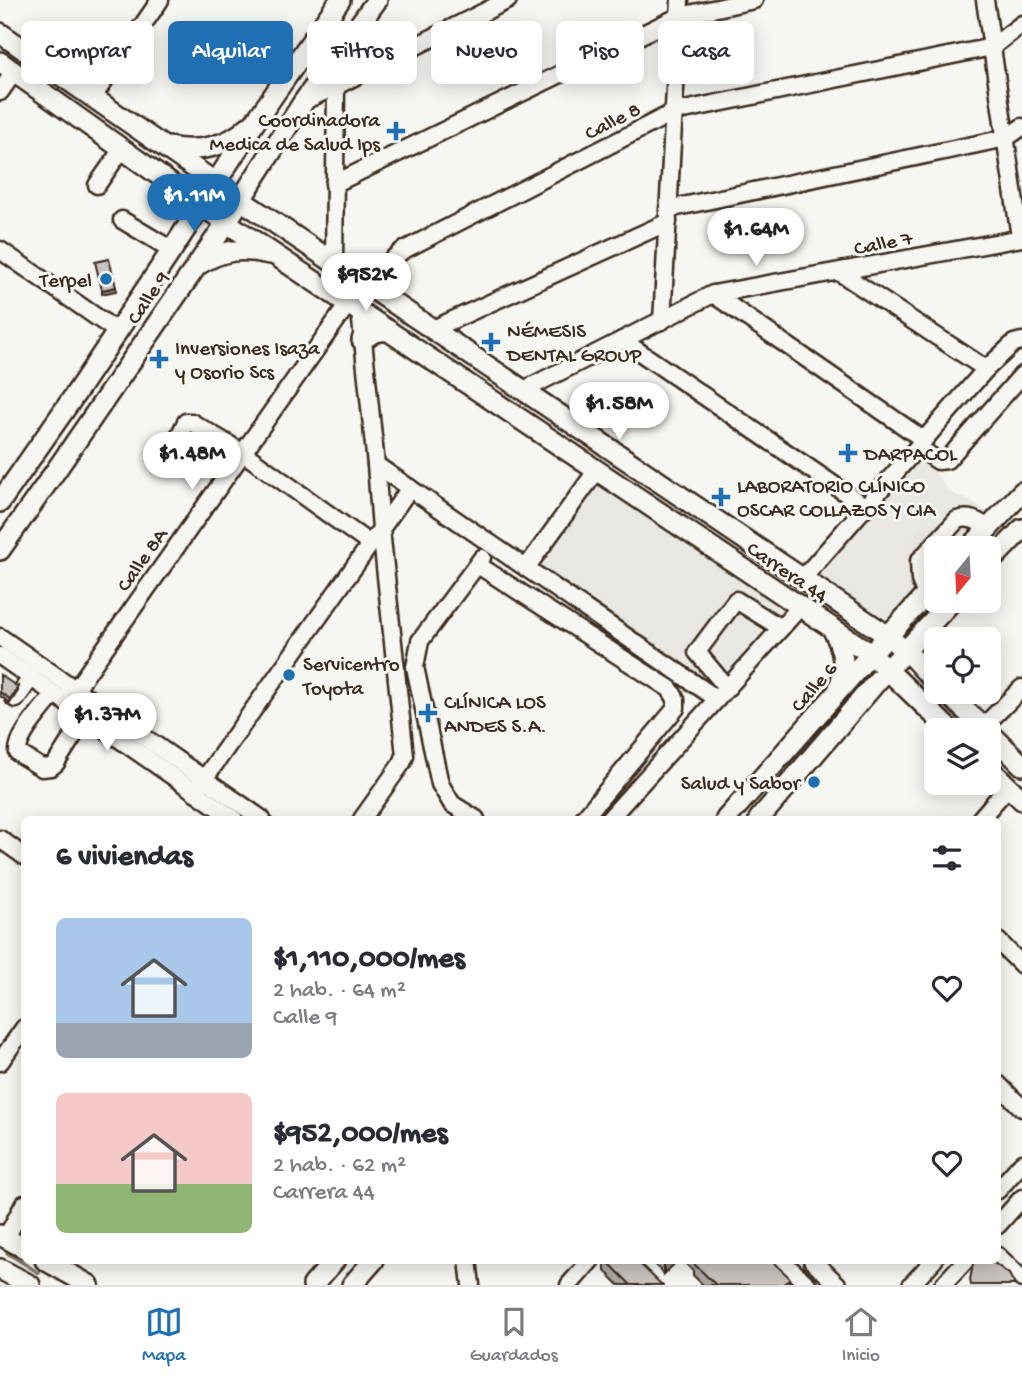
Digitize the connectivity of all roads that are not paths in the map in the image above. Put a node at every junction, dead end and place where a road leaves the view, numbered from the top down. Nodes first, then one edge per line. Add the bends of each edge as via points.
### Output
1 (160, 0) edge
2 (340, 0) edge
3 (377, 0) edge
4 (508, 0) edge
5 (754, 0) edge
6 (985, 0) edge
7 (680, 8) edge
8 (362, 21) edge
9 (1022, 24) edge
10 (4, 35) edge
11 (992, 47) junction
12 (6, 66) edge
13 (316, 84) edge
14 (336, 86) junction
15 (0, 92) edge
16 (93, 97) junction
17 (304, 101) junction
18 (674, 111) junction
19 (257, 119) junction
20 (1022, 127) edge
21 (1006, 138) junction
22 (164, 146) junction
23 (122, 149) junction
24 (216, 183) junction
25 (334, 184) junction
26 (97, 185) dead end
27 (240, 199) junction
28 (202, 206) junction
29 (668, 215) junction
30 (122, 220) dead end
31 (226, 222) junction
32 (1021, 237) edge
33 (0, 250) edge
34 (172, 250) junction
35 (284, 261) junction
36 (334, 262) junction
37 (195, 267) junction
38 (839, 272) junction
39 (369, 286) junction
40 (713, 295) junction
41 (354, 308) junction
42 (662, 321) junction
43 (433, 329) junction
44 (388, 330) junction
45 (118, 332) junction
46 (362, 340) junction
47 (621, 340) junction
48 (1022, 341) edge
49 (469, 353) junction
50 (986, 369) junction
51 (1022, 375) edge
52 (477, 390) junction
53 (524, 390) junction
54 (72, 399) junction
55 (221, 440) dead end
56 (921, 443) junction
57 (71, 448) junction
58 (242, 452) junction
59 (376, 465) junction
60 (57, 470) junction
61 (597, 470) junction
62 (658, 480) junction
63 (410, 488) junction
64 (1022, 492) edge
65 (5, 495) edge
66 (866, 506) junction
67 (989, 528) junction
68 (381, 529) junction
69 (1022, 529) edge
70 (942, 536) edge
71 (981, 536) edge
72 (370, 544) junction
73 (492, 545) junction
74 (0, 550) edge
75 (1001, 551) edge
76 (924, 556) edge
77 (478, 565) junction
78 (526, 568) junction
79 (803, 578) junction
80 (924, 583) edge
81 (924, 597) edge
82 (800, 607) junction
83 (941, 613) edge
84 (932, 622) junction
85 (931, 627) edge
86 (781, 628) junction
87 (832, 628) junction
88 (888, 636) junction
89 (0, 637) edge
90 (906, 651) junction
91 (696, 652) junction
92 (871, 654) junction
93 (1, 658) edge
94 (674, 669) junction
95 (888, 670) junction
96 (924, 670) edge
97 (31, 678) junction
98 (1022, 688) edge
99 (838, 692) junction
100 (722, 693) junction
101 (65, 695) junction
102 (14, 698) edge
103 (959, 704) edge
104 (86, 716) junction
105 (938, 718) edge
106 (973, 718) edge
107 (996, 718) edge
108 (1001, 745) edge
109 (1022, 765) edge
110 (1001, 780) edge
111 (200, 785) junction
112 (1015, 793) edge
113 (231, 816) edge
114 (257, 816) edge
115 (364, 816) edge
116 (471, 816) edge
117 (586, 816) edge
118 (612, 816) edge
119 (729, 816) edge
120 (762, 816) edge
121 (984, 816) edge
122 (0, 839) edge
123 (21, 854) edge
124 (1001, 944) edge
125 (1022, 965) edge
126 (21, 1032) edge
127 (0, 1062) edge
128 (1001, 1087) edge
129 (1022, 1108) edge
130 (1022, 1163) edge
131 (1001, 1187) edge
132 (1022, 1198) edge
133 (21, 1209) edge
134 (1001, 1222) edge
135 (3, 1237) edge
136 (21, 1246) edge
137 (1001, 1259) edge
138 (52, 1264) edge
139 (328, 1264) edge
140 (370, 1264) edge
141 (468, 1264) edge
142 (587, 1264) edge
143 (785, 1264) edge
144 (816, 1264) edge
145 (930, 1264) edge
146 (962, 1264) edge
147 (0, 1269) edge
148 (574, 1279) edge
149 (1022, 1279) edge
150 (30, 1285) edge
151 (89, 1285) edge
152 (313, 1285) edge
153 (352, 1285) edge
154 (471, 1285) edge
155 (592, 1285) edge
156 (808, 1285) edge
157 (838, 1285) edge
158 (911, 1285) edge
159 (943, 1285) edge

1 - 16 street
2 - 19 main road, Calle 9
3 - 8 main road, Calle 9
4 - 14 street
5 - 7 street
6 - 11 street
7 - 18 street
7 - 25 street
9 - 11 street, Calle 8
10 - 16 main road, Carrera 44
11 - 18 street, Calle 8
11 - 21 street
12 - 15 street
12 - 23 main road, Carrera 44
13 - 17 main road, Calle 9
14 - 17 street
14 - 25 street
16 - 22 main road, Carrera 44
17 - 27 main road, Calle 9
18 - 29 street
18 - 39 street, Calle 8 via 402,251
19 - 22 main road via 230,140 212,146 198,150
19 - 24 main road, Calle 9
20 - 21 street
21 - 29 street
21 - 32 street
22 - 24 main road, Carrera 44
23 - 26 street
23 - 28 main road, Carrera 44
24 - 27 main road, Carrera 44
24 - 28 main road, Calle 9
25 - 36 street
27 - 31 main road, Calle 9
27 - 36 main road, Carrera 44
28 - 31 main road, Carrera 44
28 - 34 main road, Calle 9
29 - 42 street
29 - 43 street
30 - 34 street
31 - 35 main road, Carrera 44
31 - 37 main road, Calle 9
32 - 38 street, Calle 7
33 - 45 street
34 - 45 main road, Calle 9
35 - 37 main road via 238,249
35 - 41 main road, Carrera 44
36 - 39 main road, Carrera 44
37 - 57 main road, Calle 9
38 - 40 street, Calle 7
38 - 50 street
39 - 43 main road, Carrera 44
40 - 42 street, Calle 7
40 - 56 street
41 - 44 main road, Carrera 44
41 - 46 street
41 - 58 street, Calle 8A
42 - 47 street, Calle 7
43 - 49 main road, Carrera 44
44 - 46 main road
44 - 52 main road, Carrera 44
45 - 54 main road, Calle 9
46 - 59 street
47 - 53 street, Calle 7
47 - 66 street
48 - 50 street
49 - 52 main road
49 - 53 main road, Carrera 44
50 - 56 street
51 - 56 street via 947,460 938,461
52 - 61 main road, Carrera 44
53 - 62 main road, Carrera 44
54 - 57 main road
54 - 65 main road, Calle 9
55 - 58 street
56 - 66 street
57 - 60 main road, Calle 9
58 - 72 street
58 - 101 street, Calle 8A
59 - 63 street
59 - 68 street
60 - 65 main road
60 - 74 main road, Calle 9
61 - 62 main road via 608,463 622,463 649,482
61 - 78 street
61 - 82 main road, Carrera 44
62 - 79 main road, Carrera 44
63 - 68 street
63 - 73 street
64 - 67 main road
66 - 79 street
67 - 70 street via 965,518
67 - 71 main road
68 - 72 street
68 - 115 street via 405,755
69 - 75 main road
72 - 111 street
73 - 77 street
73 - 78 street
76 - 80 street via 919,561
77 - 116 street via 420,641 415,667 440,785 452,804
77 - 117 street via 670,689 676,699 676,708
78 - 94 street
79 - 88 main road, Carrera 44
81 - 88 main road, Calle 6
82 - 86 street
82 - 87 main road, Carrera 44
83 - 84 main road
84 - 85 main road
84 - 90 main road
86 - 91 street via 736,600
86 - 100 street
87 - 92 main road, Carrera 44
87 - 99 main road via 843,657
88 - 90 main road, Carrera 44
88 - 92 main road, Calle 6
89 - 101 street
90 - 95 main road
90 - 96 main road, Carrera 44
91 - 94 street
91 - 100 street
92 - 95 main road, Carrera 44
92 - 99 main road, Calle 6
93 - 97 street
94 - 100 street
95 - 105 main road, Carrera 44
95 - 120 main road
97 - 101 street
97 - 102 street
98 - 107 street
99 - 119 main road, Calle 6
100 - 118 street
101 - 104 street
101 - 104 street, Calle 8A via 21,737 18,753 42,768 51,767
101 - 111 street
103 - 106 main road
104 - 111 street
108 - 109 main road
110 - 112 main road
111 - 113 street
111 - 114 street
112 - 121 street
122 - 123 street
124 - 125 street
126 - 127 street
128 - 129 street
130 - 131 street
132 - 134 street
133 - 135 street
135 - 136 main road
137 - 149 street
138 - 151 main road
139 - 152 main road
140 - 153 main road
141 - 154 street
142 - 148 street
143 - 156 street
144 - 157 street
145 - 158 street
146 - 159 street
147 - 150 main road
148 - 155 street

